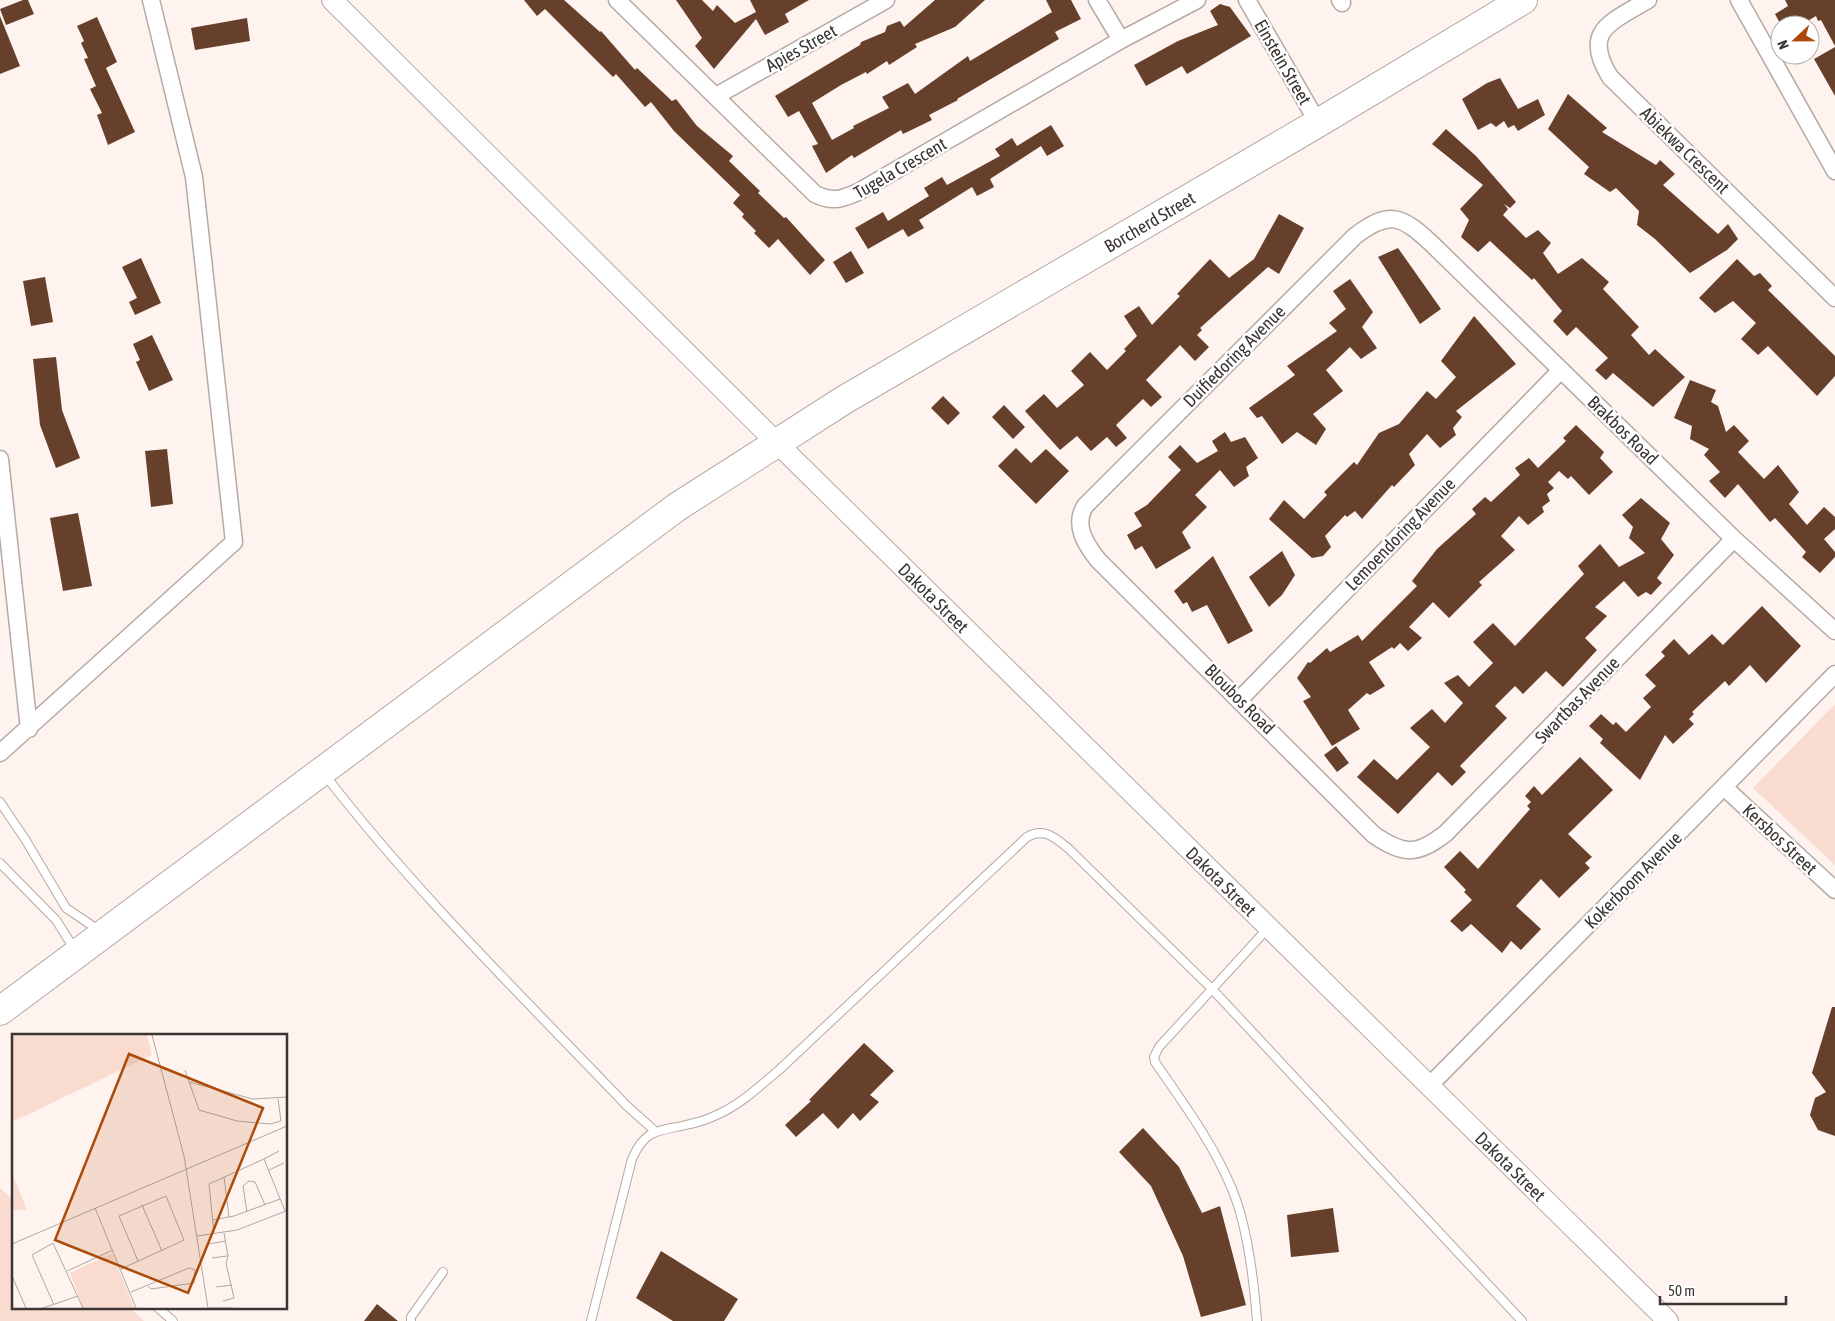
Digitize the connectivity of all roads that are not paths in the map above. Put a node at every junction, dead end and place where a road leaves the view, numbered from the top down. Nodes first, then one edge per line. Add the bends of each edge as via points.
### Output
1 (151, 0) edge
2 (332, 0) edge
3 (617, 0) edge
4 (886, 0) edge
5 (1096, 0) edge
6 (1197, 0) edge
7 (1247, 0) edge
8 (1523, 0) edge
9 (1648, 0) edge
10 (1739, 0) edge
11 (1121, 40) junction
12 (716, 96) junction
13 (1318, 123) junction
14 (1835, 171) edge
15 (1413, 226) joint
16 (1835, 298) edge
17 (1561, 370) junction
18 (776, 442) junction
19 (0, 459) edge
20 (1080, 529) joint
21 (1734, 539) junction
22 (1835, 630) edge
23 (1835, 674) edge
24 (1240, 699) junction
25 (29, 728) junction
26 (0, 753) edge
27 (323, 771) junction
28 (1725, 788) junction
29 (0, 802) edge
30 (1413, 851) joint
31 (0, 863) edge
32 (1835, 890) edge
33 (1269, 927) junction
34 (104, 934) junction
35 (77, 954) junction
36 (1213, 990) junction
37 (0, 1011) edge
38 (1430, 1085) junction
39 (655, 1131) junction
40 (443, 1272) dead end
41 (158, 1308) edge
42 (173, 1321) edge
43 (411, 1321) edge
44 (591, 1321) edge
45 (1257, 1321) edge
46 (1522, 1321) edge
47 (1668, 1321) edge

1 - 25 street via 194,178 234,542
2 - 18 street, Dakota Street
3 - 12 street, Tugela Crescent
4 - 12 street, Apies Street
5 - 11 street
6 - 11 street, Tugela Crescent
7 - 13 street, Einstein Street
8 - 13 highway, Borcherd Street
9 - 16 street, Abiekwa Crescent via 1602,30 1597,45 1610,77
10 - 14 street
11 - 12 street, Tugela Crescent via 860,191 839,200 816,194
13 - 18 highway, Borcherd Street
15 - 17 street, Brakbos Road
15 - 20 street, Duifiedoring Avenue via 1392,218 1382,219 1355,236 1085,506 1079,519
17 - 21 street, Brakbos Road
17 - 24 street, Lemoendoring Avenue
18 - 27 highway, Borcherd Street via 670,512
18 - 33 street, Dakota Street
19 - 25 street
20 - 24 street, Bloubos Road via 1098,560
21 - 22 street, Brakbos Road
21 - 30 street, Swartbas Avenue via 1446,833 1429,846
23 - 28 street, Kokerboom Avenue
24 - 30 street, Bloubos Road via 1374,835 1388,844
25 - 26 street
27 - 34 highway, Borcherd Street
27 - 39 lane via 363,824 411,878 626,1106
28 - 32 street, Kersbos Street
28 - 38 street, Kokerboom Avenue
29 - 34 lane via 26,839 66,908
31 - 35 lane via 56,920
33 - 36 lane
33 - 38 street, Dakota Street
34 - 35 highway, Borcherd Street
35 - 37 highway, Borcherd Street
36 - 39 lane via 1069,849 1050,834 1034,834 1027,837 750,1094 724,1111 692,1124
36 - 45 lane via 1156,1051 1154,1060 1206,1137 1233,1191 1248,1254
36 - 46 lane
38 - 47 street, Dakota Street
39 - 44 lane via 643,1138 632,1159
40 - 43 lane
41 - 42 lane

